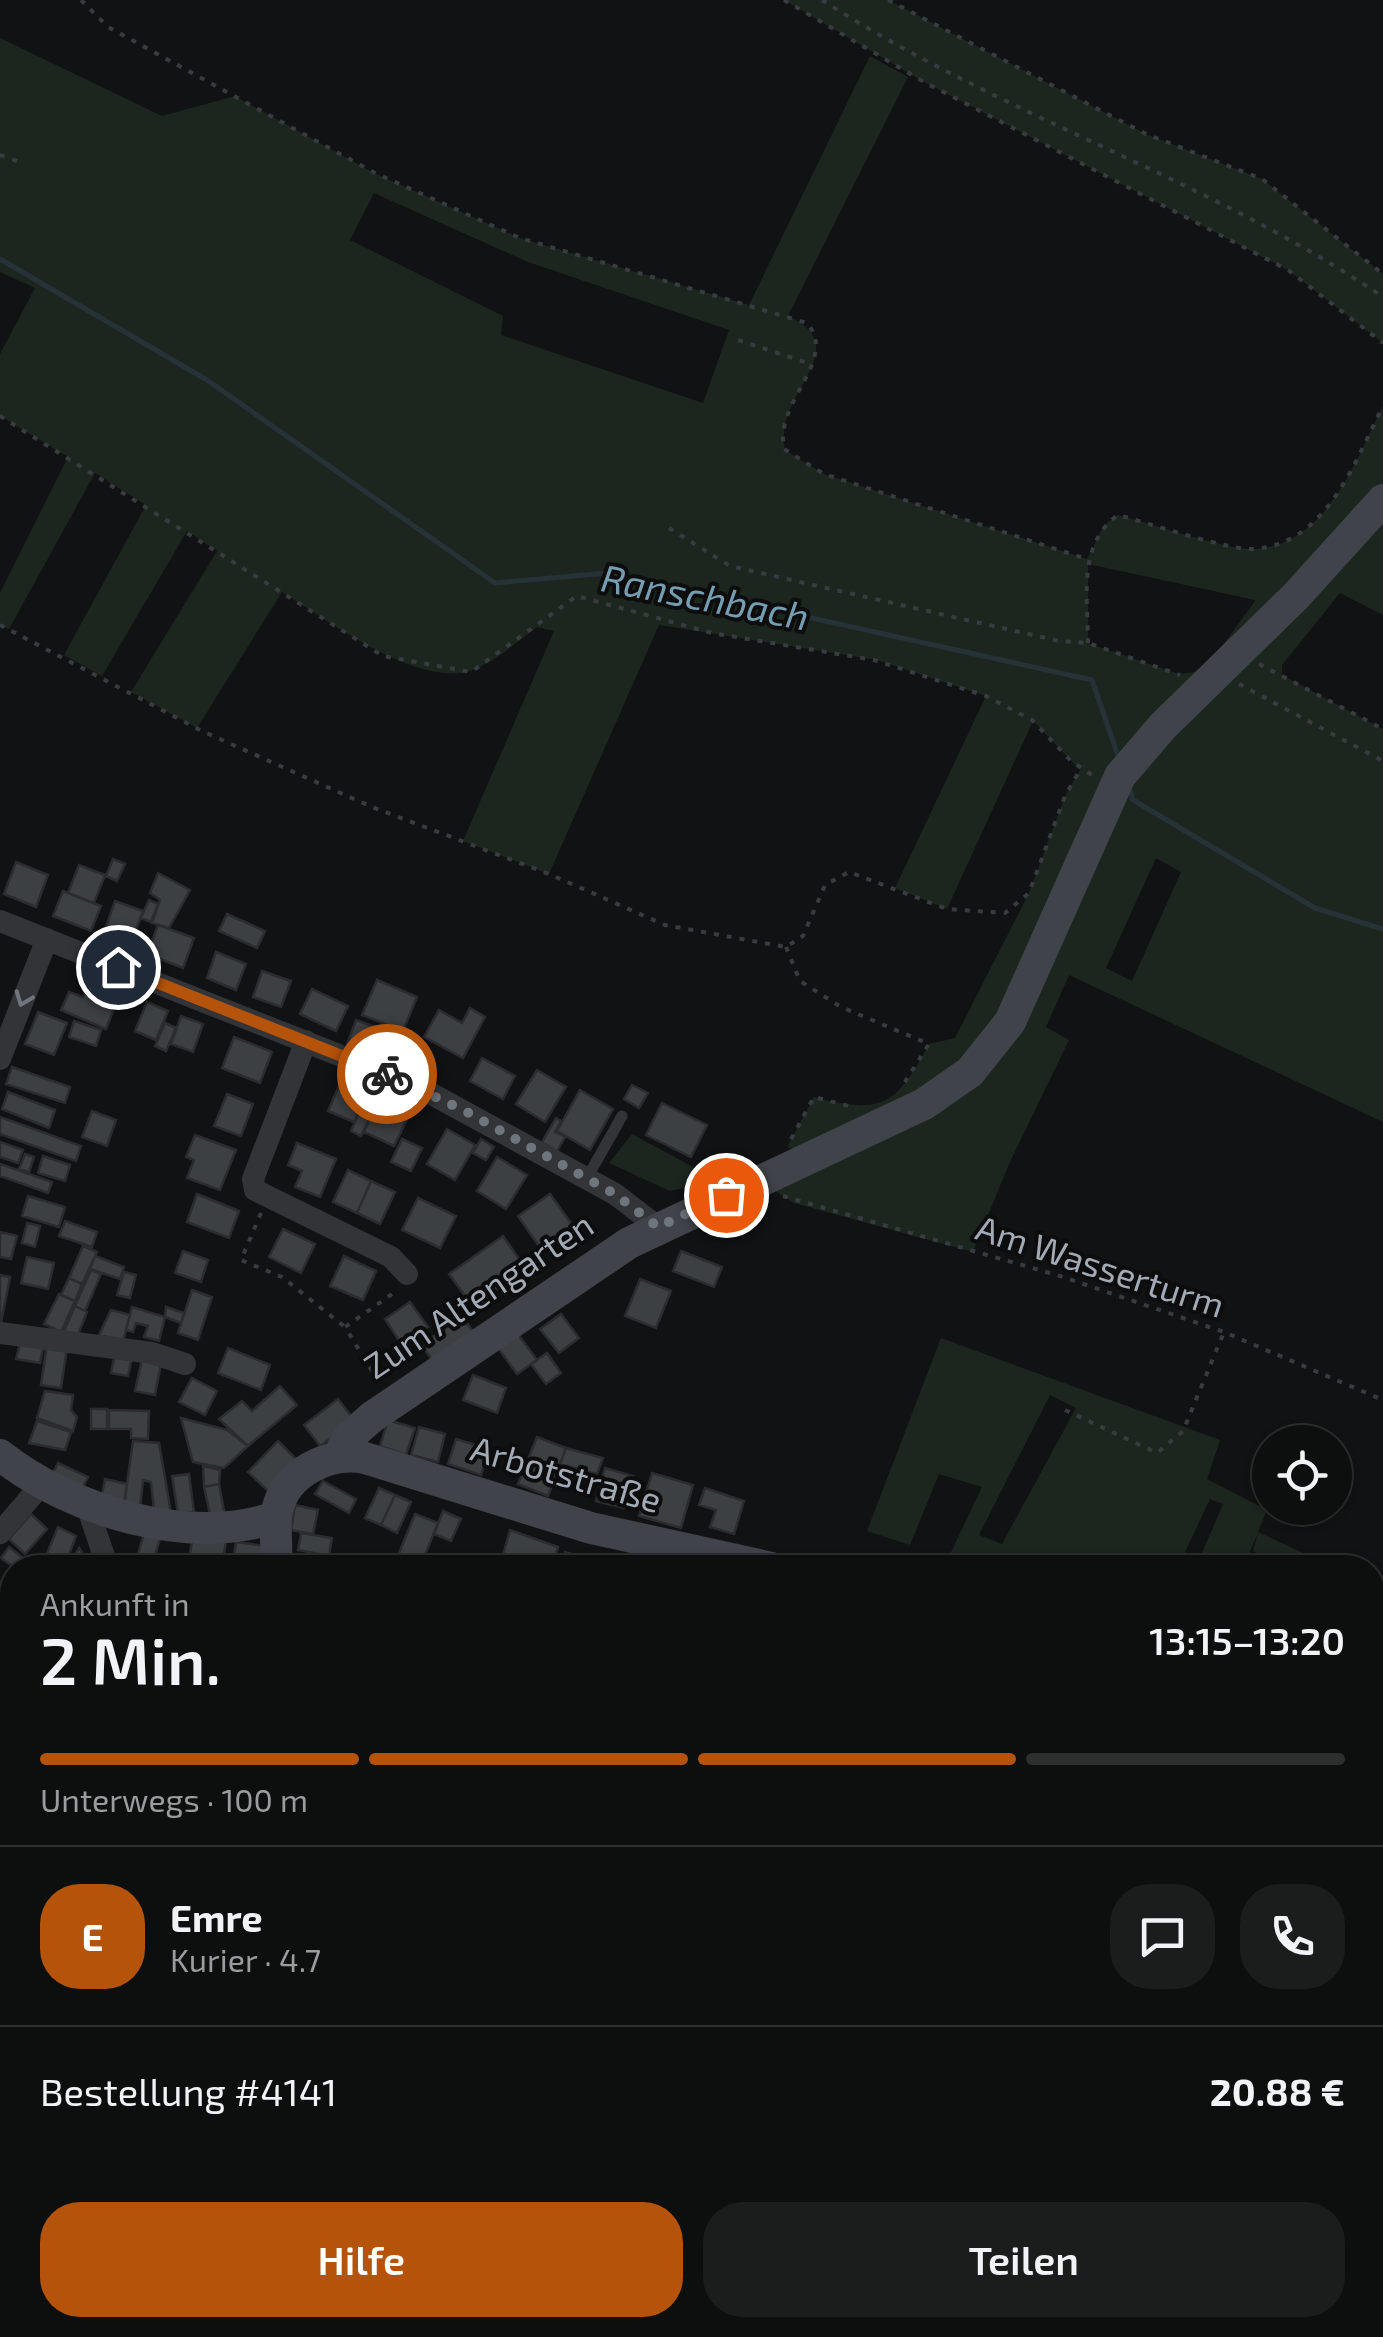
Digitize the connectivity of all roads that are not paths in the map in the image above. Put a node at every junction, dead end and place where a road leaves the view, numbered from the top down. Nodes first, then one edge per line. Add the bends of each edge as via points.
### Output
1 (1383, 500) edge
2 (0, 921) edge
3 (46, 939) junction
4 (306, 1042) junction
5 (0, 1059) edge
6 (622, 1116) dead end
7 (587, 1178) junction
8 (658, 1227) junction
9 (407, 1274) road end
10 (0, 1333) edge
11 (184, 1364) dead end
12 (0, 1455) edge
13 (340, 1455) junction
14 (42, 1484) junction
15 (87, 1506) junction
16 (276, 1517) junction
17 (0, 1534) edge
18 (104, 1555) edge
19 (275, 1555) edge
20 (713, 1555) edge

1 - 8 street, Zum Altengarten via 1124,771 1010,1022 961,1080 924,1104
2 - 3 street
3 - 4 street
3 -> 5 street
4 - 7 street via 417,1086
4 - 9 street via 253,1179 255,1190 391,1257
6 - 7 lane
7 - 8 street
8 - 13 street, Zum Altengarten via 372,1416
10 - 11 street via 152,1353
12 - 14 street
13 - 16 street, Zum Altengarten via 295,1482
13 - 20 street, Arbotstraße via 591,1528
14 - 15 street
14 - 17 street
15 - 16 street via 230,1530
15 - 18 street
16 - 19 street

